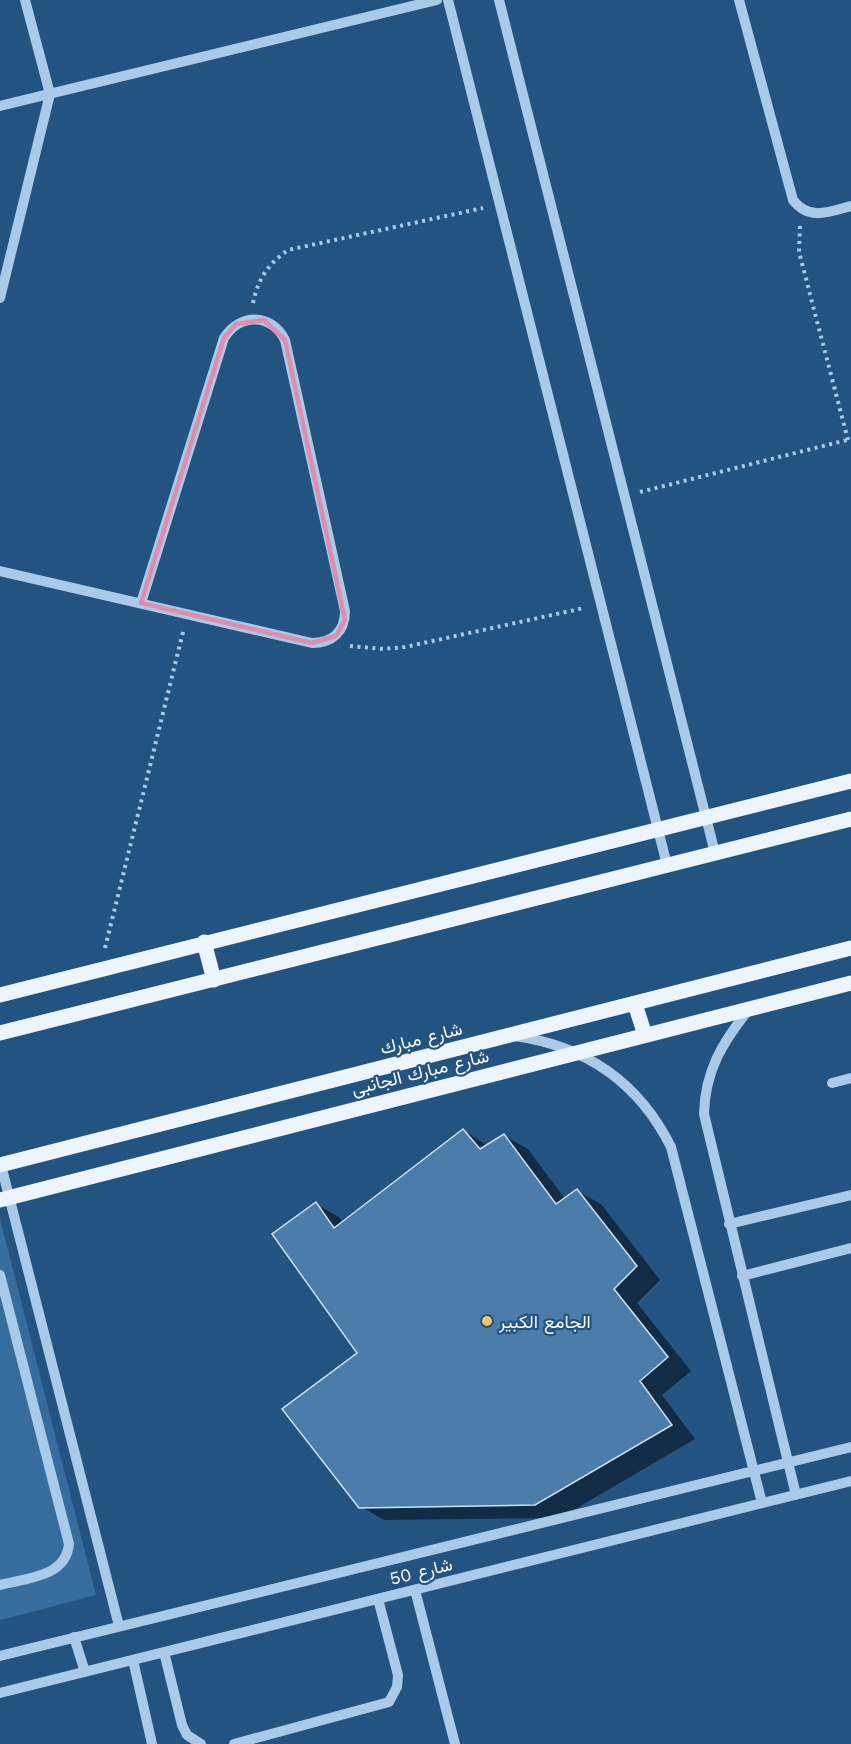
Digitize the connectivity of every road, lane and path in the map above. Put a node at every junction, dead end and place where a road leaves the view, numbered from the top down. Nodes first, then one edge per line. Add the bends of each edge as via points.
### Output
1 (25, 0) edge
2 (437, 0) edge
3 (448, 0) edge
4 (500, 0) edge
5 (739, 0) edge
6 (50, 94) junction
7 (0, 106) edge
8 (500, 205) junction
9 (851, 206) edge
10 (806, 212) junction
11 (0, 298) edge
12 (254, 318) junction
13 (850, 439) edge
14 (625, 496) junction
15 (0, 571) edge
16 (141, 603) junction
17 (601, 604) junction
18 (188, 614) junction
19 (329, 641) junction
20 (851, 781) edge
21 (706, 818) junction
22 (851, 819) edge
23 (658, 829) junction
24 (715, 853) junction
25 (667, 865) junction
26 (204, 942) junction
27 (851, 948) edge
28 (99, 969) junction
29 (214, 980) junction
30 (851, 983) edge
31 (0, 995) edge
32 (635, 1004) junction
33 (751, 1007) junction
34 (0, 1033) edge
35 (511, 1035) junction
36 (645, 1035) junction
37 (577, 1052) junction
38 (851, 1078) edge
39 (832, 1083) dead end
40 (1, 1165) edge
41 (851, 1195) edge
42 (5, 1199) edge
43 (729, 1224) junction
44 (851, 1248) edge
45 (0, 1275) edge
46 (742, 1276) junction
47 (851, 1447) edge
48 (788, 1463) junction
49 (754, 1471) junction
50 (851, 1481) edge
51 (796, 1495) junction
52 (762, 1503) junction
53 (0, 1585) edge
54 (415, 1590) junction
55 (378, 1599) junction
56 (119, 1626) junction
57 (74, 1637) junction
58 (164, 1652) junction
59 (0, 1656) edge
60 (132, 1660) junction
61 (85, 1672) junction
62 (0, 1694) edge
63 (152, 1744) edge
64 (201, 1744) edge
65 (234, 1744) edge
66 (455, 1744) edge

1 - 6 street
2 - 6 street
3 - 8 street
4 - 14 street
5 - 10 street via 790,192 798,207
6 - 7 street
6 - 11 street
8 - 12 path via 288,250 261,278 253,304
8 - 17 street
9 - 10 street
10 - 13 path via 799,231 799,252
12 - 16 street via 236,324 224,338
12 - 19 street via 273,324 285,339 345,611 341,629
13 - 14 path
14 - 21 street
15 - 16 street
16 - 18 street
17 - 19 path via 405,647 361,648
17 - 23 street
18 - 19 street via 312,643
18 - 28 path
20 - 21 main road
21 - 23 main road
21 - 24 street
22 - 24 main road
23 - 25 street
23 - 26 main road
24 - 25 main road
25 - 29 main road
26 - 28 main road
26 - 29 main road
27 - 32 main road, شارع مبارك
28 - 31 main road
29 - 34 main road
30 - 33 main road, شارع مبارك الجانبى
32 - 35 main road, شارع مبارك
32 - 36 main road
33 - 36 main road, شارع مبارك الجانبى
33 - 43 street via 718,1050 704,1097 705,1130
35 - 37 street
35 - 40 main road, شارع مبارك
36 - 37 main road, شارع مبارك الجانبى
37 - 42 main road, شارع مبارك الجانبى
37 - 49 street via 633,1091 655,1118 671,1148
38 - 39 street
40 - 42 street
41 - 43 street
42 - 56 street
43 - 46 street
44 - 46 street
45 - 53 street via 69,1544 64,1562 57,1569
46 - 48 street
47 - 48 street, شارع 50
48 - 49 street, شارع 50
48 - 51 street
49 - 52 street
49 - 56 street, شارع 50
50 - 51 street, شارع 50
51 - 52 street, شارع 50
52 - 54 street, شارع 50
54 - 55 street, شارع 50
54 - 66 street
55 - 58 street, شارع 50
55 - 65 street via 398,1675 389,1702
56 - 57 street, شارع 50
57 - 59 street, شارع 50
57 - 61 street
58 - 60 street, شارع 50
58 - 64 street via 182,1725
60 - 61 street, شارع 50
60 - 63 street
61 - 62 street, شارع 50

